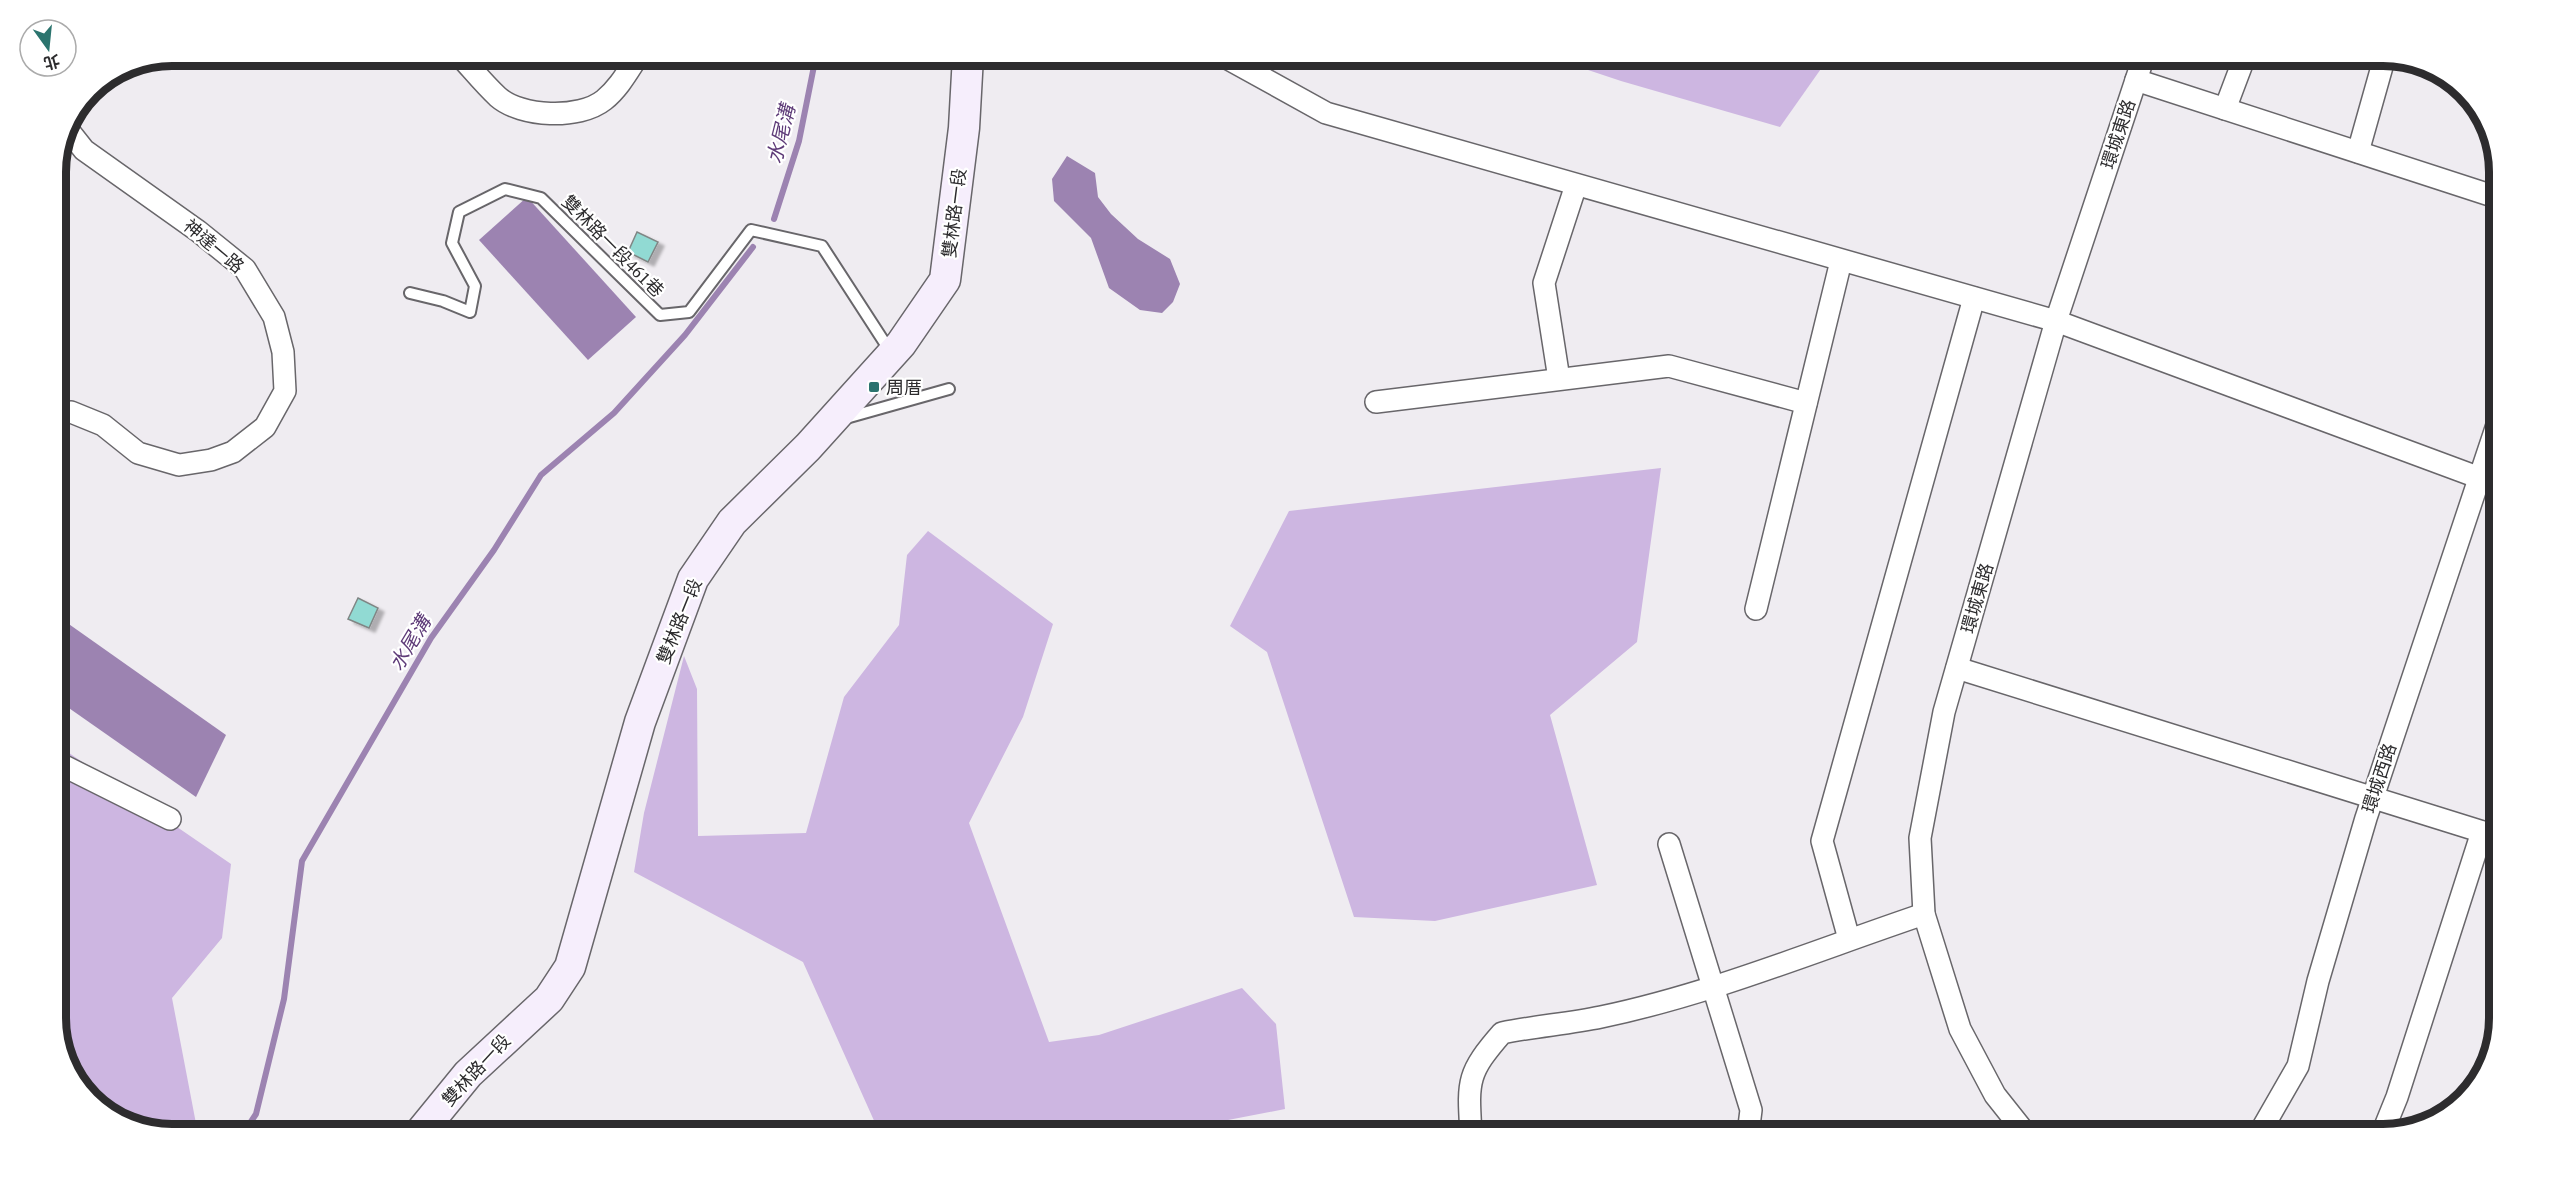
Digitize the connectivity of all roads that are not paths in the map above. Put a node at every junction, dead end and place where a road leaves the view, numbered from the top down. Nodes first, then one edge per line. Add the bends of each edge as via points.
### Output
1 (470, 66) edge
2 (632, 66) edge
3 (967, 66) edge
4 (1241, 66) edge
5 (2141, 66) edge
6 (2241, 66) edge
7 (2382, 66) edge
8 (2136, 81) junction
9 (2225, 109) junction
10 (73, 136) edge
11 (2358, 152) junction
12 (1576, 185) junction
13 (2489, 195) edge
14 (1841, 261) junction
15 (410, 293) dead end
16 (1974, 298) junction
17 (2056, 321) junction
18 (892, 354) junction
19 (1559, 379) junction
20 (949, 389) dead end
21 (1376, 402) dead end
22 (1806, 403) junction
23 (66, 413) edge
24 (831, 422) junction
25 (2489, 450) edge
26 (2480, 478) junction
27 (1756, 609) dead end
28 (1957, 669) junction
29 (66, 767) edge
30 (2372, 799) junction
31 (170, 819) dead end
32 (2489, 834) edge
33 (2489, 841) edge
34 (1669, 844) dead end
35 (1924, 914) junction
36 (1849, 939) junction
37 (1713, 987) junction
38 (427, 1124) edge
39 (1470, 1124) edge
40 (1749, 1124) edge
41 (2018, 1124) edge
42 (2265, 1124) edge
43 (2386, 1124) edge

1 - 2 street via 500,98 528,111 555,114 603,102
3 - 18 street, 雙林路一段 via 963,139 945,280
4 - 12 street via 1326,113
5 - 8 street, 環城東路
6 - 9 street
7 - 11 street
8 - 9 street
8 - 17 street, 環城東路
9 - 11 street
10 - 23 street, 神達一路 via 84,150 245,269 274,317 285,391 266,427 233,452 179,465 138,453 103,425
11 - 13 street
12 - 14 street
12 - 19 street via 1544,283
14 - 16 street
14 - 22 street
15 - 18 lane, 雙林路一段461巷 via 470,312 475,286 452,243 459,212 505,189 541,198 660,315 689,312 751,230 822,246
16 - 17 street
16 - 36 street via 1822,841
17 - 26 street
17 - 28 street, 環城東路
18 - 24 street, 雙林路一段
19 - 21 street
19 - 22 street via 1669,366
20 - 24 lane
22 - 27 street
24 - 38 street, 雙林路一段 via 732,522 693,579 640,722 570,967 549,999 468,1074
25 - 26 street, 環城西路
26 - 30 street, 環城西路
28 - 30 street
28 - 35 street, 環城東路 via 1944,712 1920,838
29 - 31 street
30 - 32 street
30 - 42 street, 環城西路 via 2318,981 2298,1066
33 - 43 street
34 - 37 street
35 - 36 street
35 - 41 street, 環城東路 via 1960,1029 1995,1095
36 - 37 street
37 - 39 street via 1600,1017 1502,1033 1472,1073 1468,1089
37 - 40 street via 1751,1110

